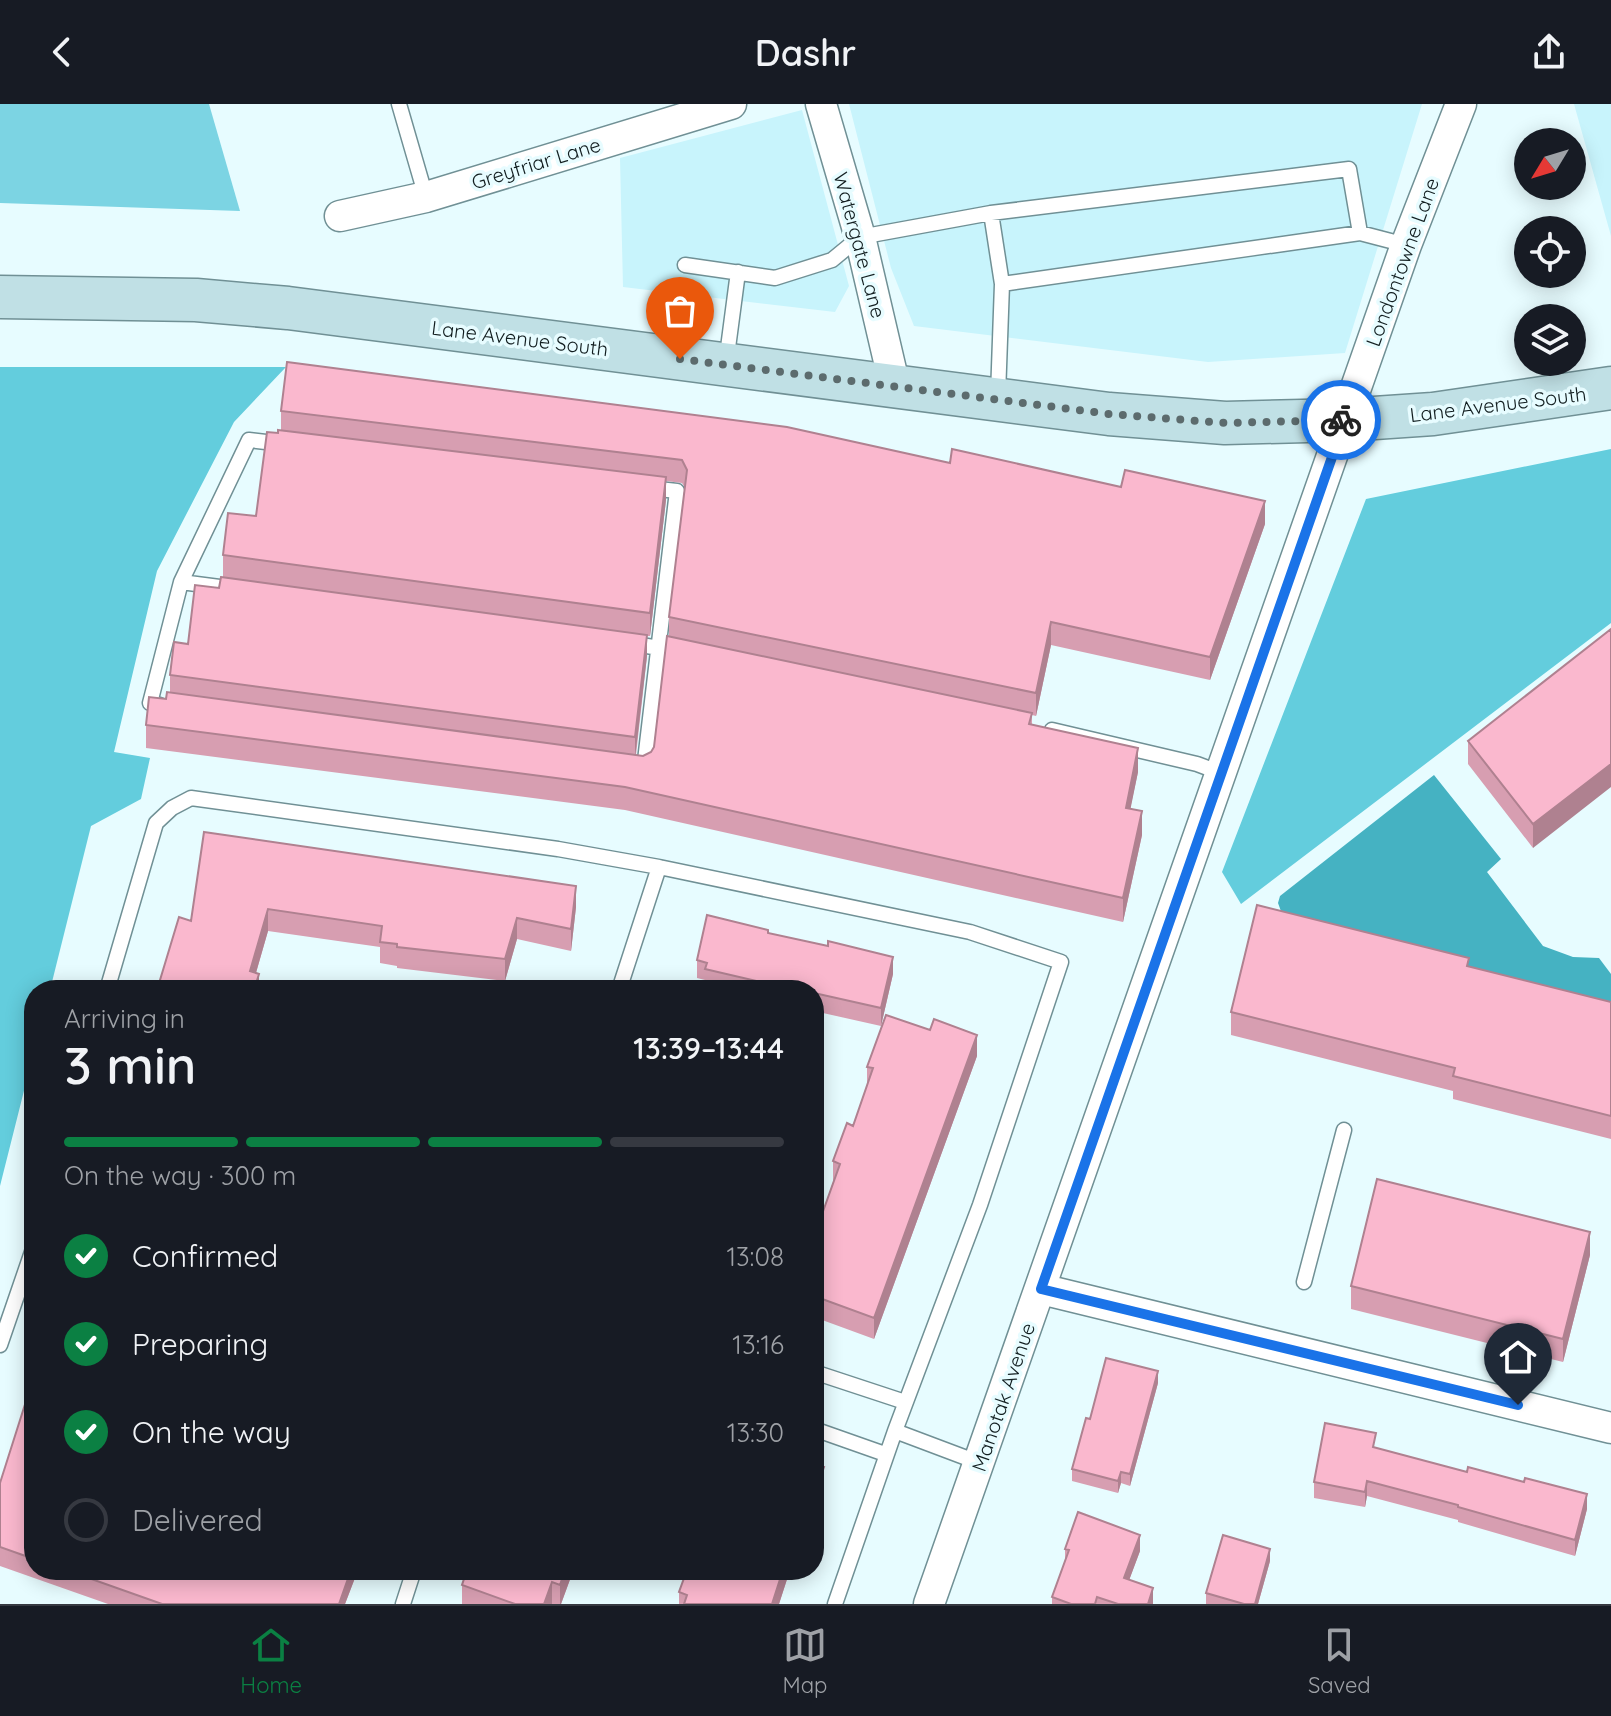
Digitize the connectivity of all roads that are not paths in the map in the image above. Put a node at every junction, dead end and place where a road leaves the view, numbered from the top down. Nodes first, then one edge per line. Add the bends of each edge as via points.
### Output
1 (399, 104) edge
2 (731, 104) edge
3 (821, 104) edge
4 (1461, 104) edge
5 (426, 197) junction
6 (991, 213) junction
7 (340, 216) dead end
8 (1360, 233) junction
9 (860, 237) junction
10 (1406, 245) junction
11 (685, 265) dead end
12 (738, 272) junction
13 (1002, 284) junction
14 (0, 297) edge
15 (726, 365) junction
16 (895, 387) junction
17 (1611, 388) edge
18 (998, 399) junction
19 (1345, 420) junction
20 (297, 446) edge
21 (630, 485) edge
22 (181, 582) junction
23 (258, 592) edge
24 (611, 641) edge
25 (657, 647) junction
26 (703, 656) edge
27 (181, 707) edge
28 (1040, 727) edge
29 (628, 767) edge
30 (1222, 773) junction
31 (659, 867) junction
32 (110, 980) edge
33 (622, 980) edge
34 (1344, 1130) dead end
35 (24, 1277) edge
36 (1304, 1282) dead end
37 (1041, 1289) junction
38 (0, 1345) edge
39 (824, 1375) edge
40 (905, 1402) junction
41 (1611, 1428) edge
42 (895, 1431) junction
43 (824, 1433) edge
44 (885, 1454) junction
45 (980, 1463) junction
46 (411, 1580) edge
47 (403, 1604) edge
48 (835, 1604) edge
49 (929, 1604) edge

1 - 5 lane
2 - 5 street, Greyfriar Lane
3 - 9 street, Watergate Lane
4 - 10 street, Londontowne Lane
5 - 7 street, Greyfriar Lane
6 - 8 lane via 1349,169
6 - 9 lane
6 - 13 lane
8 - 10 lane
8 - 13 lane
9 - 12 lane via 832,260 775,278
9 - 16 street, Watergate Lane
10 - 19 street, Londontowne Lane
11 - 12 lane
12 - 15 lane
13 - 18 lane
14 - 15 main road, Lane Avenue South via 196,300 288,308
15 - 16 main road, Lane Avenue South
16 - 18 main road, Lane Avenue South
17 - 19 main road, Lane Avenue South via 1433,414
18 - 19 main road, Lane Avenue South via 1225,423
19 - 30 street, Manotak Avenue
20 - 22 lane via 249,440
21 - 25 lane via 677,491
22 - 23 lane
22 - 27 lane via 150,703
24 - 25 lane
25 - 26 lane
25 - 29 lane via 644,769
28 - 30 lane
30 - 37 street, Manotak Avenue
31 - 32 lane via 191,798 156,823
31 - 33 lane
31 - 40 lane via 970,932 1061,962 980,1205
34 - 36 lane
35 - 38 lane
37 - 41 street
37 - 45 street, Manotak Avenue
39 - 40 lane
40 - 42 lane
42 - 44 lane
42 - 45 lane
43 - 44 lane
44 - 48 lane
45 - 49 street, Manotak Avenue
46 - 47 lane

